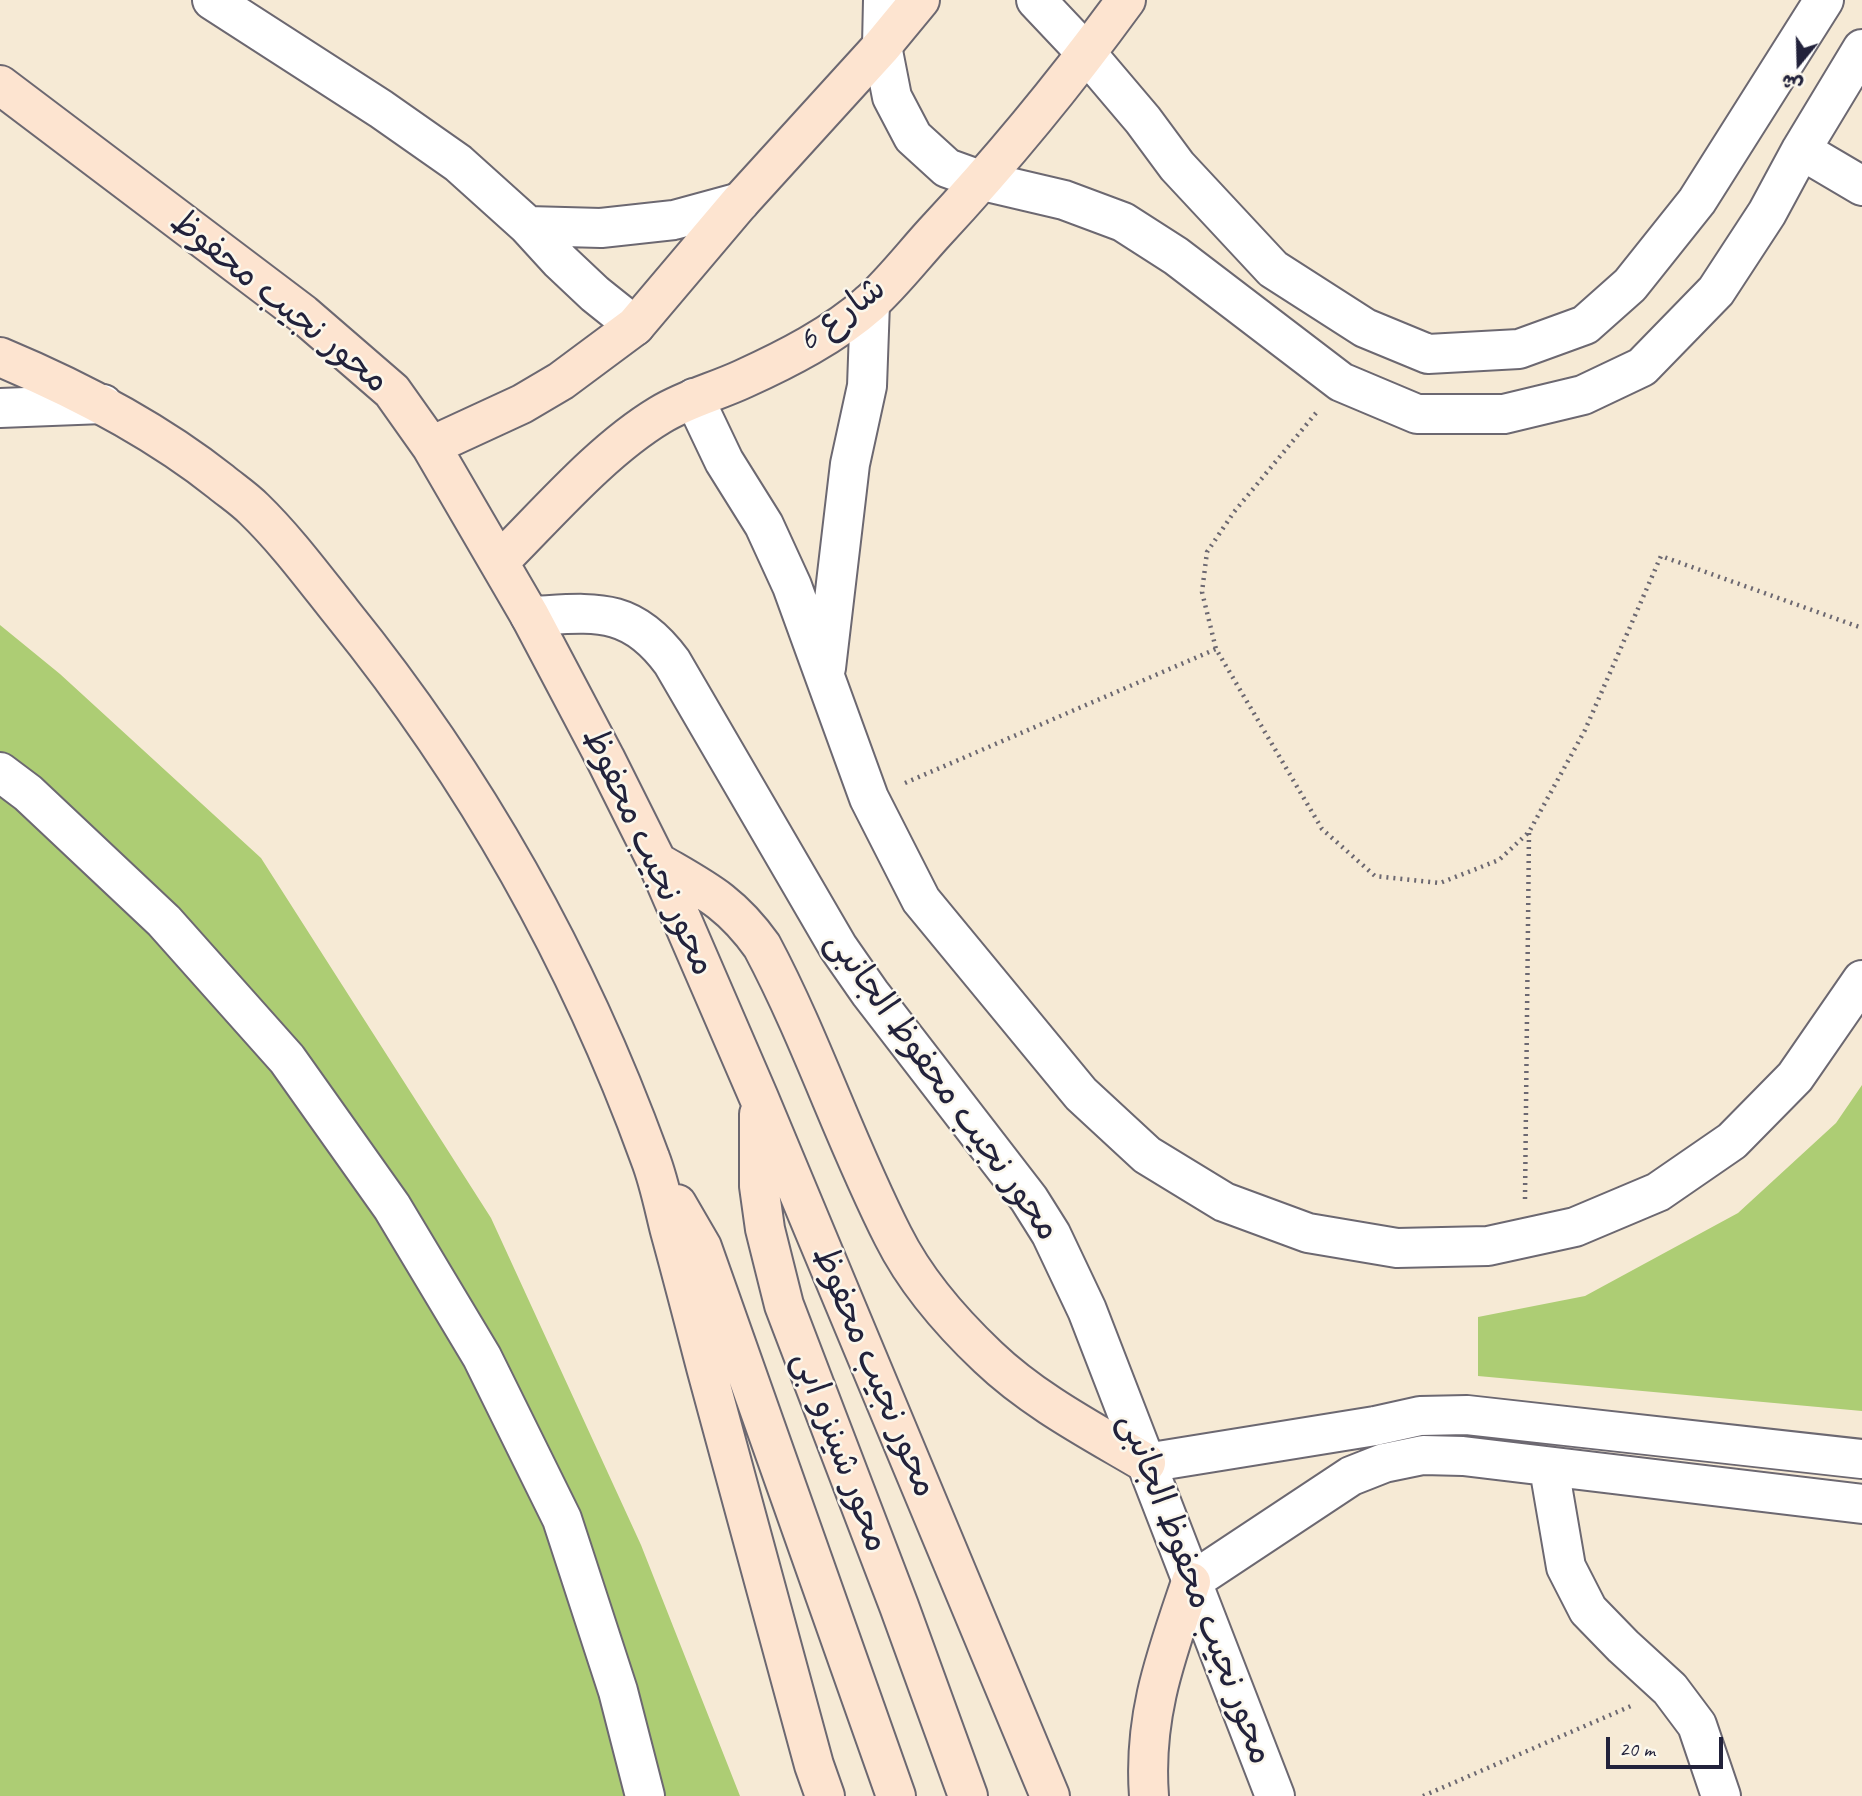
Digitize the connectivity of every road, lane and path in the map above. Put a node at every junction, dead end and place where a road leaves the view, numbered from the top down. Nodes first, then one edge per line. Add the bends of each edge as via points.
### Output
1 (212, 0) edge
2 (883, 0) edge
3 (920, 0) edge
4 (1036, 0) edge
5 (1126, 0) edge
6 (1824, 0) edge
7 (881, 46) junction
8 (1862, 49) edge
9 (1087, 54) junction
10 (0, 85) edge
11 (1801, 150) junction
12 (983, 181) junction
13 (1862, 186) edge
14 (740, 202) junction
15 (528, 226) junction
16 (870, 303) junction
17 (635, 326) junction
18 (0, 357) edge
19 (1341, 382) junction
20 (694, 398) junction
21 (103, 404) junction
22 (0, 408) edge
23 (431, 446) junction
24 (500, 561) junction
25 (530, 616) junction
26 (1862, 628) edge
27 (1216, 649) junction
28 (825, 674) junction
29 (0, 772) edge
30 (869, 798) junction
31 (1529, 832) junction
32 (657, 862) junction
33 (1862, 980) edge
34 (759, 1098) junction
35 (652, 1163) junction
36 (1525, 1238) junction
37 (1862, 1460) edge
38 (1146, 1463) junction
39 (1549, 1468) junction
40 (1862, 1504) edge
41 (1191, 1582) junction
42 (1670, 1689) junction
43 (645, 1796) edge
44 (825, 1796) edge
45 (896, 1796) edge
46 (968, 1796) edge
47 (1050, 1796) edge
48 (1149, 1796) edge
49 (1275, 1796) edge
50 (1423, 1796) edge
51 (1721, 1796) edge

1 - 15 street via 458,163
2 - 7 street
3 - 7 main road
4 - 9 street
5 - 9 main road, شارع 6
6 - 9 street via 1697,201 1630,285 1584,326 1519,349 1428,354 1365,328 1273,269 1177,166
7 - 12 street via 891,97 913,137 947,168
7 - 14 main road
8 - 11 street
9 - 12 main road, شارع 6
10 - 23 main road, محور نجيب محفوظ via 303,314 392,391
11 - 13 street
11 - 19 street via 1716,291 1642,367 1583,395 1504,414 1417,414
12 - 16 main road, شارع 6
12 - 19 street via 1064,200 1123,222 1176,256
14 - 15 street via 674,220 601,228
14 - 17 main road
15 - 17 street via 569,270
16 - 20 main road, شارع 6 via 786,358
16 - 28 street via 867,386 850,464
17 - 23 main road via 522,404
18 - 21 main road
19 - 27 path via 1234,512 1208,552 1202,592
20 - 24 main road, شارع 6 via 631,435
20 - 28 street via 724,461 764,525
21 - 22 street
21 - 35 main road via 186,456 254,509 365,640 430,729 532,896 577,983
23 - 24 main road, محور نجيب محفوظ
24 - 25 main road, محور نجيب محفوظ
25 - 32 main road, محور نجيب محفوظ
25 - 38 street, محور نجيب محفوظ الجانبى via 613,616 637,625 657,641 838,947 1004,1164 1051,1234 1087,1310
26 - 31 path via 1661,556 1585,730
27 - 30 path
27 - 31 path via 1322,829 1375,876 1440,883 1499,860
28 - 30 street
29 - 43 street via 173,931 287,1059 392,1207 482,1357 562,1519 618,1691
30 - 36 street via 921,900 1081,1094 1147,1155 1224,1202 1308,1233 1398,1248 1488,1246
31 - 36 path
32 - 34 main road, محور نجيب محفوظ
32 - 38 main road via 731,908 762,946 894,1238 937,1302 1020,1384
33 - 36 street via 1795,1077 1732,1141 1658,1192 1575,1227
34 - 46 main road, محور شينزو ابى via 759,1186 783,1305
34 - 47 main road, محور نجيب محفوظ
35 - 44 main road
35 - 45 main road, محور شينزو ابى via 702,1247
37 - 38 street via 1467,1415 1420,1416
38 - 41 street, محور نجيب محفوظ الجانبى
39 - 40 street
39 - 41 street via 1463,1456 1423,1455 1384,1463 1351,1476
39 - 42 street via 1566,1567 1588,1610
41 - 48 main road via 1155,1695 1148,1736
41 - 49 street, محور نجيب محفوظ الجانبى
42 - 50 path
42 - 51 street via 1697,1724

